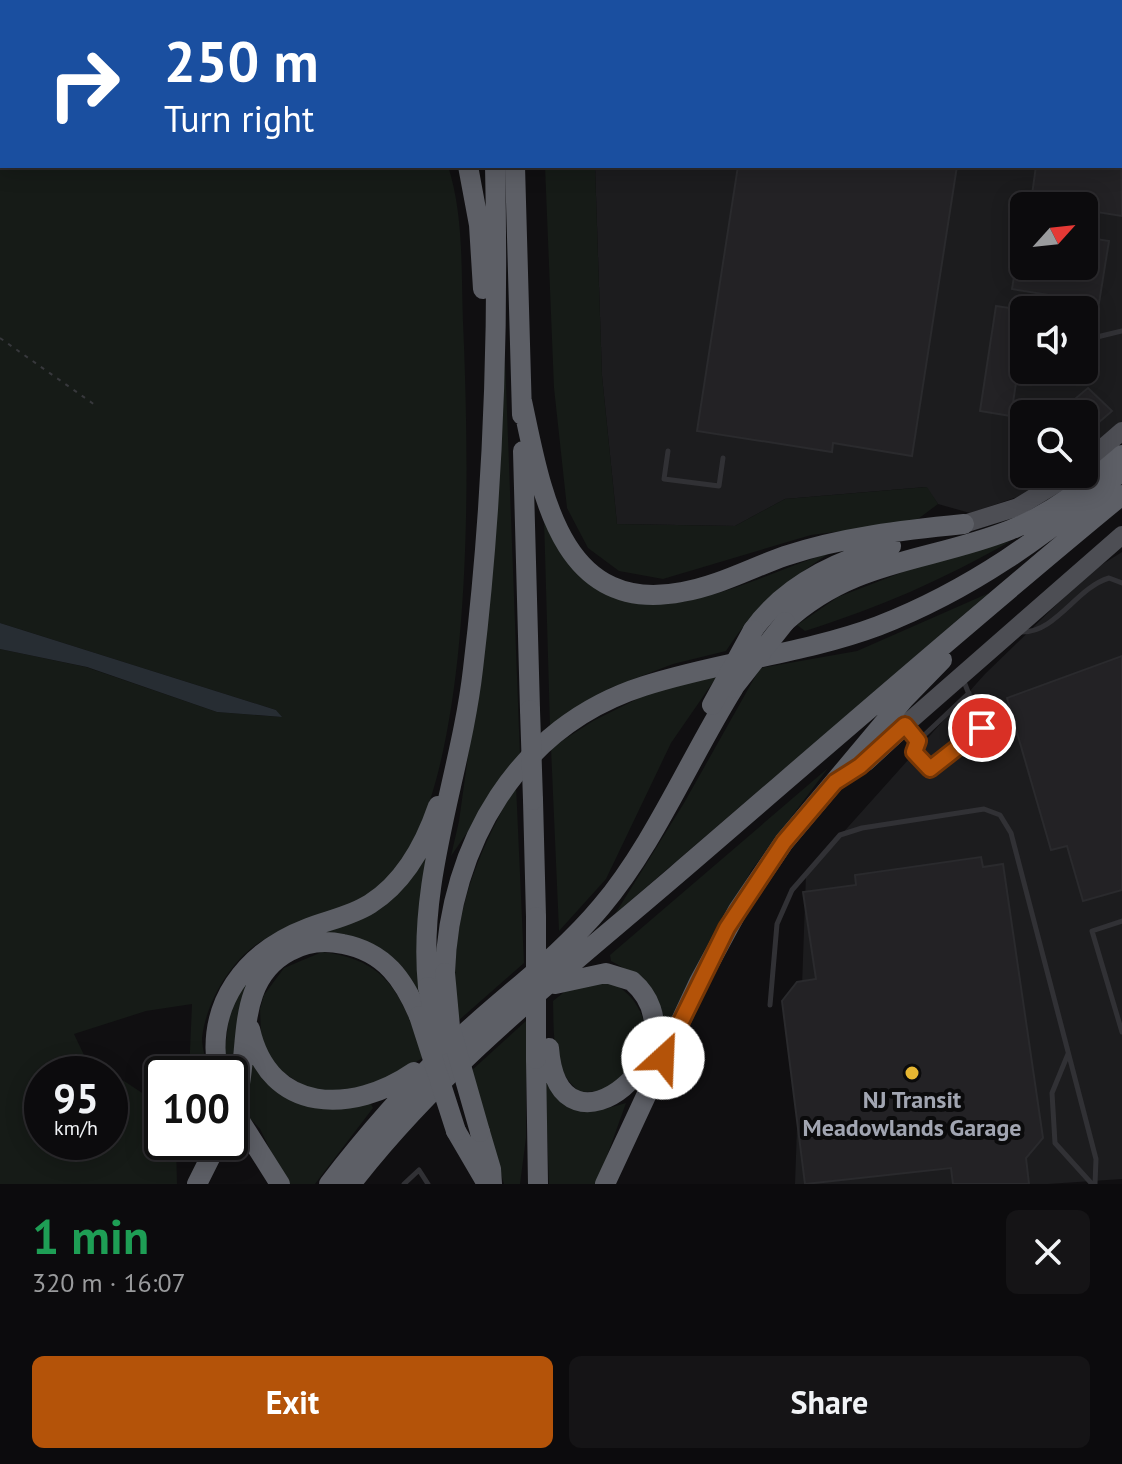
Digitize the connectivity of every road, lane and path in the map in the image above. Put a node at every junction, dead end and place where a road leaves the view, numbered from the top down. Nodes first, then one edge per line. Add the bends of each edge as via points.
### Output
1 (468, 168) edge
2 (495, 168) edge
3 (515, 168) edge
4 (1122, 331) edge
5 (1098, 337) edge
6 (0, 338) edge
7 (522, 401) junction
8 (95, 405) dead end
9 (1122, 431) edge
10 (668, 451) dead end
11 (1098, 452) edge
12 (1122, 455) edge
13 (723, 458) dead end
14 (1122, 471) edge
15 (1049, 488) edge
16 (1122, 495) edge
17 (964, 524) junction
18 (1117, 541) edge
19 (1122, 583) edge
20 (984, 608) junction
21 (476, 630) junction
22 (1012, 631) junction
23 (962, 675) junction
24 (969, 693) junction
25 (946, 714) junction
26 (953, 722) dead end
27 (931, 729) junction
28 (911, 733) junction
29 (963, 733) dead end
30 (937, 736) dead end
31 (968, 739) junction
32 (460, 741) junction
33 (683, 774) junction
34 (835, 782) junction
35 (1122, 921) edge
36 (547, 986) junction
37 (770, 1005) dead end
38 (248, 1015) junction
39 (1122, 1032) edge
40 (450, 1047) junction
41 (542, 1053) junction
42 (1069, 1054) junction
43 (217, 1056) edge
44 (245, 1056) edge
45 (469, 1135) junction
46 (248, 1136) edge
47 (209, 1160) edge
48 (486, 1180) edge
49 (197, 1184) edge
50 (280, 1184) edge
51 (329, 1184) edge
52 (351, 1184) edge
53 (404, 1184) edge
54 (428, 1184) edge
55 (538, 1184) edge
56 (605, 1184) edge
57 (1093, 1184) edge

1 - 21 highway via 483,285 473,550
2 - 21 highway via 496,328
3 - 7 highway
4 - 5 lane
6 - 8 path
7 - 17 highway via 539,483 556,530 590,572 620,589 680,593 821,546
7 - 41 highway, bridge
9 - 11 main road
10 - 13 lane via 664,479 719,486
12 - 33 highway, bridge via 1037,518 863,572 818,595 785,622 733,689
14 - 45 highway, bridge via 1038,540 970,583 914,610 837,639 631,690 560,728 511,778 475,837 453,899 445,973
15 - 17 main road via 1018,507
16 - 20 highway
17 - 33 highway, bridge via 834,565 798,586 753,630 712,705
18 - 22 main road
19 - 22 lane via 1109,578 1093,583 1039,629
20 - 34 highway via 969,633 904,699
20 - 36 highway
21 - 32 highway
22 - 23 main road
23 - 24 lane
23 - 28 main road
24 - 25 lane
24 - 31 lane via 982,728
25 - 26 lane
25 - 27 lane
27 - 28 lane
27 - 30 lane
28 - 31 lane via 914,752 930,769
28 - 34 highway
29 - 31 lane
32 - 43 highway via 420,849 393,885 360,910 269,946 239,975 216,1030
32 - 45 highway, bridge via 427,916 428,987
33 - 40 highway via 598,911
34 - 56 highway via 784,842 727,928
35 - 39 lane via 1092,931
36 - 41 highway via 597,973 626,978 644,996 652,1026 638,1074 620,1093 600,1102 580,1101 562,1090
36 - 52 highway via 436,1086
37 - 42 lane via 777,924 792,890 840,835 984,809 1000,815 1011,833
38 - 40 highway via 267,1069 293,1090 326,1101 359,1100 383,1091
38 - 44 highway
38 - 45 highway, bridge via 260,978 275,960 304,945 327,941 366,951 389,965 406,988
40 - 51 highway
41 - 55 highway
42 - 57 lane via 1096,1159
42 - 57 lane via 1052,1093 1055,1143
45 - 48 highway via 491,1169
46 - 50 highway
47 - 49 highway
53 - 54 lane via 419,1170

